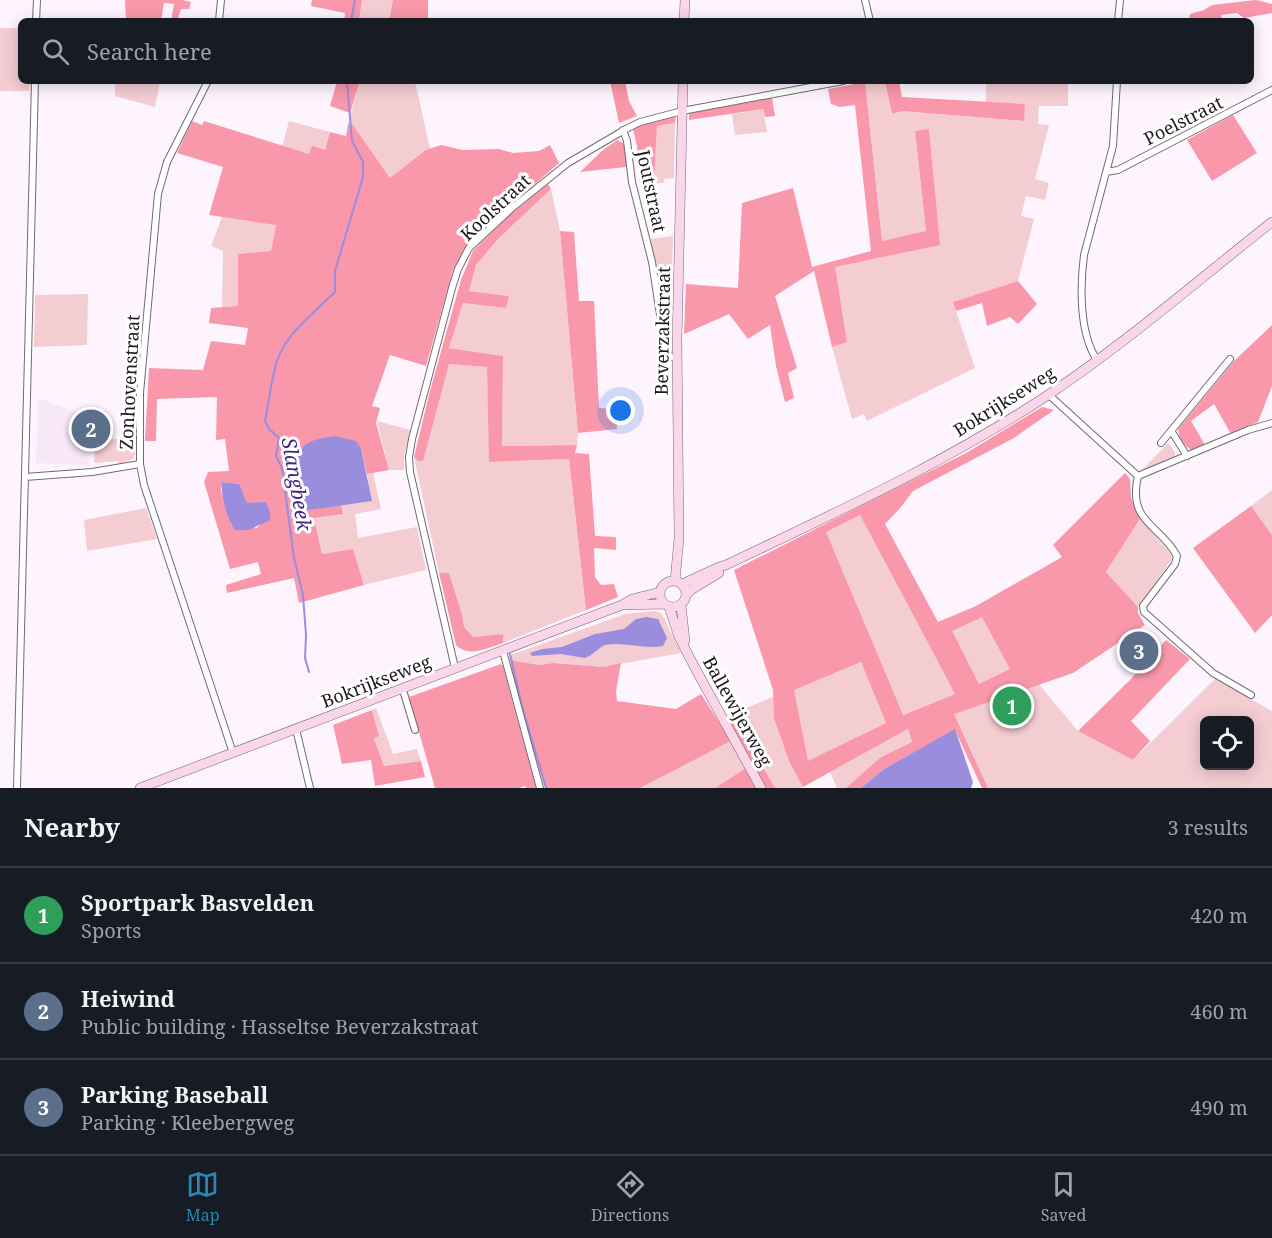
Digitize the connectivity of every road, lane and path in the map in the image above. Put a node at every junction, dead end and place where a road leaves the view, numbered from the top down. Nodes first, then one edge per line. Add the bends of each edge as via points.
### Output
1 (37, 0) edge
2 (221, 0) edge
3 (685, 0) edge
4 (865, 0) edge
5 (1120, 0) edge
6 (36, 18) edge
7 (219, 18) edge
8 (684, 18) edge
9 (869, 18) edge
10 (1118, 18) edge
11 (35, 84) edge
12 (206, 84) edge
13 (683, 84) edge
14 (827, 84) edge
15 (1117, 84) edge
16 (1272, 90) edge
17 (682, 111) junction
18 (623, 130) junction
19 (1106, 172) junction
20 (1272, 222) edge
21 (677, 359) junction
22 (1230, 359) dead end
23 (1097, 360) junction
24 (1049, 395) junction
25 (1272, 423) edge
26 (1172, 432) junction
27 (1161, 443) dead end
28 (1187, 456) junction
29 (140, 464) junction
30 (1138, 476) junction
31 (25, 477) junction
32 (726, 566) junction
33 (678, 583) junction
34 (660, 592) junction
35 (687, 595) junction
36 (622, 605) junction
37 (667, 605) junction
38 (681, 605) junction
39 (686, 650) junction
40 (503, 651) junction
41 (455, 668) junction
42 (403, 690) junction
43 (1251, 695) dead end
44 (296, 729) junction
45 (415, 730) dead end
46 (233, 753) junction
47 (17, 788) edge
48 (140, 788) edge
49 (310, 788) edge
50 (540, 788) edge
51 (761, 788) edge

1 - 6 street
2 - 7 street
3 - 8 street
4 - 9 street
5 - 10 street
11 - 31 street
12 - 29 street, Zonhovenstraat via 167,162 158,194 140,393
13 - 17 street, Beverzakstraat
14 - 17 street, Koolstraat
15 - 19 street via 1113,146
16 - 19 street, Poelstraat via 1118,170
17 - 18 street, Koolstraat
17 - 21 street, Beverzakstraat
18 - 21 street, Joutstraat via 652,262 663,341 669,356
18 - 41 street, Koolstraat via 568,163 512,208 470,248 452,288 409,457
19 - 23 street via 1084,255 1081,286 1088,343
20 - 23 street, Bokrijkseweg
21 - 33 street, Beverzakstraat
22 - 26 street
23 - 24 street, Bokrijkseweg
24 - 30 street
24 - 32 street, Bokrijkseweg via 973,441
25 - 28 street
26 - 27 street
26 - 28 street
28 - 30 street
29 - 31 street
29 - 46 street, Zonhovenstraat
30 - 43 street via 1135,496 1141,514 1177,556 1143,606 1144,612 1213,673
31 - 47 street
32 - 33 street, Bokrijkseweg
32 - 35 street, Bokrijkseweg
33 - 34 street, Bokrijkseweg via 667,583
33 - 35 street
34 - 36 street, Bokrijkseweg
34 - 37 street
35 - 38 street, Bokrijkseweg
36 - 37 street, Bokrijkseweg
36 - 40 street, Bokrijkseweg
37 - 38 street, Bokrijkseweg
37 - 39 street, Ballewijerweg
38 - 39 street, Ballewijerweg
39 - 51 street, Ballewijerweg
40 - 41 street, Bokrijkseweg
40 - 50 street
41 - 42 street, Bokrijkseweg
42 - 44 street, Bokrijkseweg
42 - 45 street
44 - 46 street, Bokrijkseweg
44 - 49 street
46 - 48 street, Bokrijkseweg

